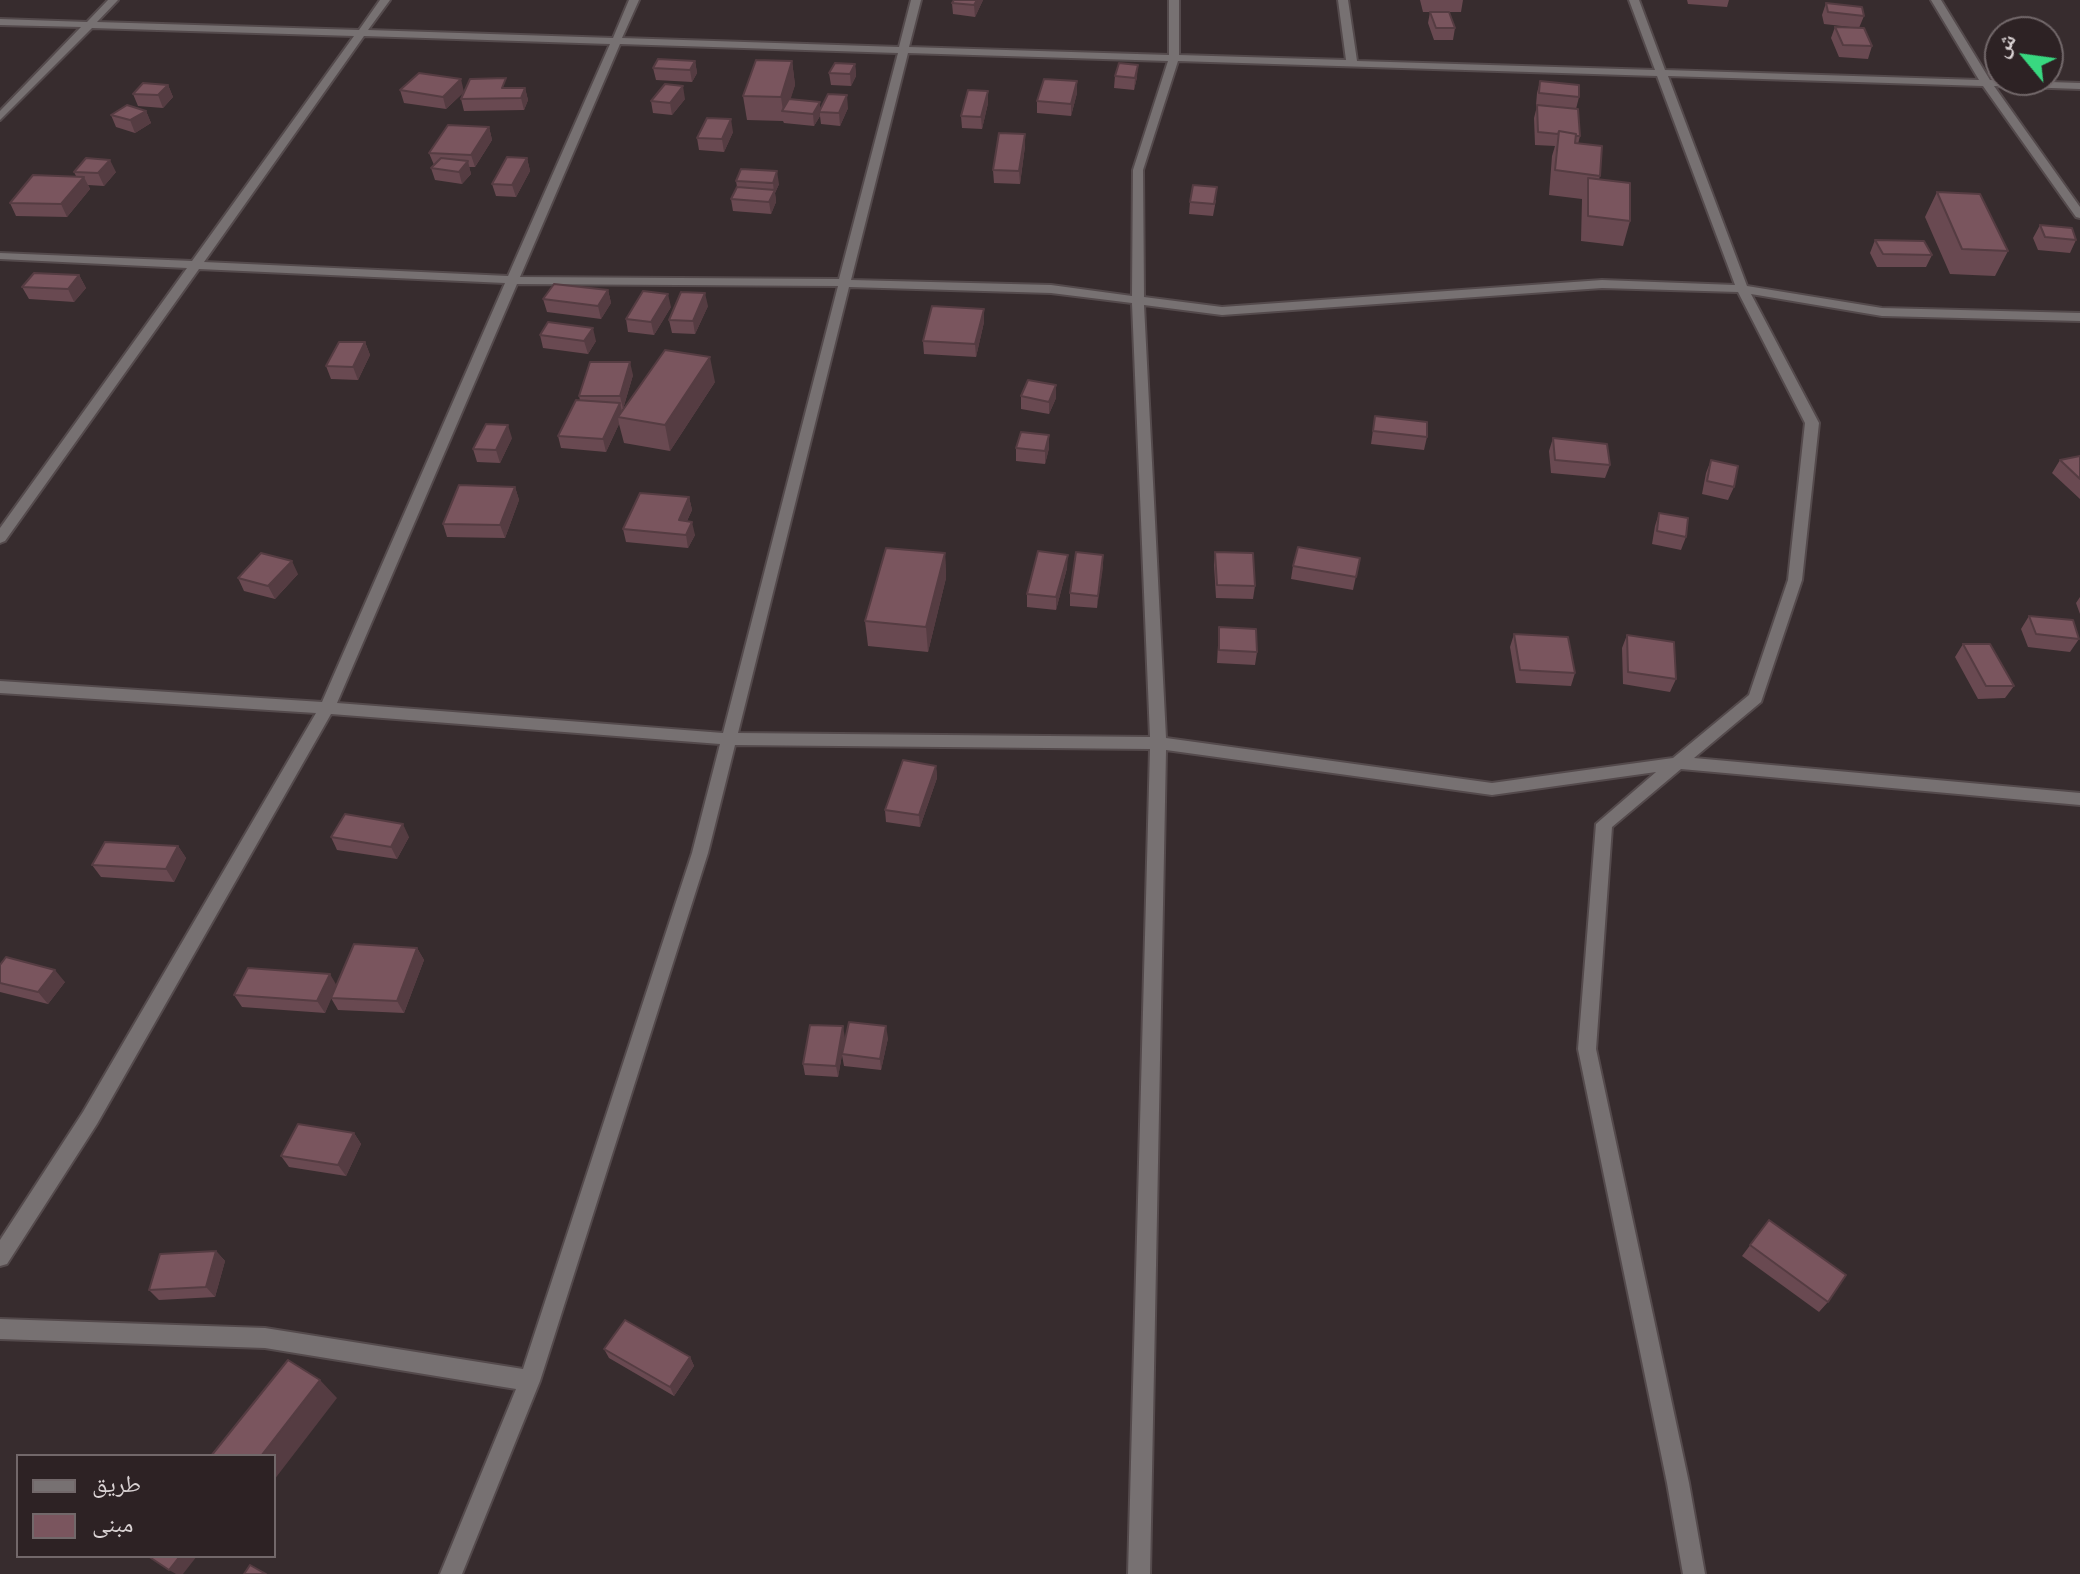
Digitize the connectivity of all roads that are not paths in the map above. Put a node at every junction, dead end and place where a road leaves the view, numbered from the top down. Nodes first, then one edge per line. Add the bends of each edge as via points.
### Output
1 (113, 0) edge
2 (385, 0) edge
3 (634, 0) edge
4 (916, 0) edge
5 (1174, 0) edge
6 (1343, 0) edge
7 (1634, 0) edge
8 (1936, 0) edge
9 (0, 22) edge
10 (89, 24) junction
11 (361, 33) junction
12 (617, 41) junction
13 (905, 50) junction
14 (1174, 59) junction
15 (1352, 64) junction
16 (1662, 74) junction
17 (1984, 79) edge
18 (1984, 84) edge
19 (1996, 96) edge
20 (0, 117) edge
21 (2080, 215) edge
22 (0, 256) edge
23 (196, 263) junction
24 (514, 280) junction
25 (846, 283) junction
26 (1742, 289) junction
27 (1138, 301) junction
28 (2080, 317) edge
29 (0, 538) edge
30 (0, 687) edge
31 (327, 708) junction
32 (730, 739) junction
33 (1158, 743) junction
34 (1679, 763) junction
35 (2080, 799) edge
36 (0, 1257) edge
37 (0, 1329) edge
38 (530, 1381) junction
39 (451, 1574) edge
40 (1139, 1574) edge
41 (1694, 1574) edge

1 - 10 street
2 - 11 street
3 - 12 street
4 - 13 street
5 - 14 street
6 - 15 street
7 - 16 street
8 - 17 street
9 - 10 street
10 - 11 street
10 - 20 street
11 - 12 street
11 - 23 street
12 - 13 street
12 - 24 street
13 - 14 street
13 - 25 street
14 - 15 street
14 - 27 street via 1138,170
15 - 16 street
16 - 18 street
16 - 26 street
19 - 21 street
22 - 23 street
23 - 24 street
23 - 29 street
24 - 25 street
24 - 31 street
25 - 27 street via 1051,289
25 - 32 street
26 - 27 street via 1602,284 1222,311
26 - 28 street via 1882,312
26 - 34 street via 1812,423 1795,580 1756,698
27 - 33 street
30 - 31 street
31 - 32 street
31 - 36 street via 90,1118
32 - 33 street
32 - 38 street via 700,853
33 - 34 street via 1492,789
33 - 40 street
34 - 35 street
34 - 41 street via 1604,824 1587,1049
37 - 38 street via 265,1338
38 - 39 street

